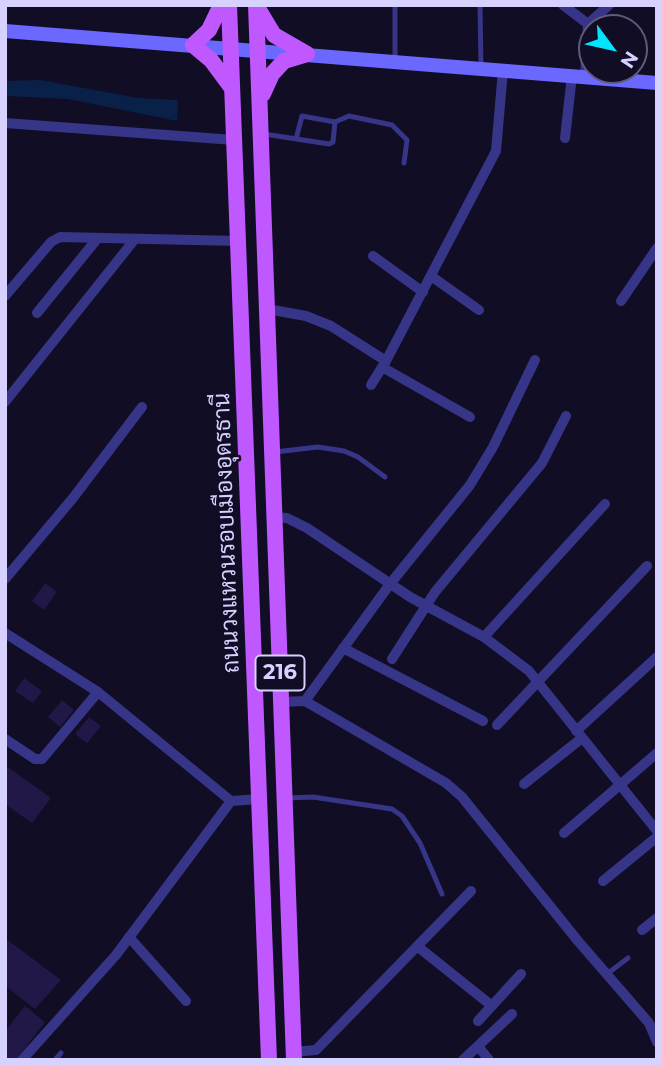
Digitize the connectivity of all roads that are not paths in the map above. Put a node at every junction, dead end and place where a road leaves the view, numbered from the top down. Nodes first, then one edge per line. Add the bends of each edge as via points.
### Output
1 (221, 5) edge
2 (229, 5) edge
3 (257, 5) edge
4 (395, 5) edge
5 (480, 5) edge
6 (563, 5) edge
7 (578, 16) edge
8 (5, 31) edge
9 (193, 45) junction
10 (230, 48) junction
11 (258, 50) junction
12 (307, 54) junction
13 (395, 62) junction
14 (481, 69) junction
15 (503, 71) junction
16 (578, 76) edge
17 (578, 80) edge
18 (230, 87) junction
19 (261, 99) junction
20 (335, 122) junction
21 (5, 123) edge
22 (260, 134) junction
23 (565, 138) dead end
24 (296, 139) junction
25 (234, 140) junction
26 (404, 163) dead end
27 (97, 239) junction
28 (135, 239) junction
29 (238, 241) junction
30 (657, 248) edge
31 (373, 256) dead end
32 (432, 276) junction
33 (423, 292) junction
34 (5, 296) edge
35 (621, 301) dead end
36 (267, 309) junction
37 (479, 310) dead end
38 (37, 313) dead end
39 (535, 360) dead end
40 (384, 364) junction
41 (371, 385) dead end
42 (5, 402) edge
43 (142, 407) dead end
44 (566, 416) dead end
45 (470, 417) dead end
46 (272, 453) junction
47 (385, 477) dead end
48 (605, 504) dead end
49 (274, 517) junction
50 (647, 566) dead end
51 (5, 579) edge
52 (390, 584) junction
53 (427, 608) junction
54 (5, 632) edge
55 (484, 637) junction
56 (343, 648) junction
57 (657, 657) edge
58 (392, 659) dead end
59 (537, 679) junction
60 (98, 692) junction
61 (305, 701) junction
62 (281, 702) junction
63 (484, 721) dead end
64 (497, 724) dead end
65 (579, 735) junction
66 (5, 739) edge
67 (657, 752) edge
68 (524, 783) dead end
69 (621, 785) junction
70 (284, 798) junction
71 (260, 799) junction
72 (231, 801) junction
73 (657, 831) edge
74 (564, 832) dead end
75 (657, 837) edge
76 (603, 881) dead end
77 (471, 891) dead end
78 (442, 894) dead end
79 (657, 918) edge
80 (642, 930) dead end
81 (129, 937) junction
82 (417, 946) junction
83 (628, 958) dead end
84 (521, 974) dead end
85 (607, 974) junction
86 (186, 1000) dead end
87 (492, 1006) junction
88 (512, 1014) dead end
89 (478, 1021) dead end
90 (657, 1042) edge
91 (478, 1046) junction
92 (61, 1053) dead end
93 (293, 1056) edge
94 (22, 1060) edge
95 (55, 1060) edge
96 (270, 1060) edge
97 (463, 1060) edge
98 (489, 1060) edge

1 - 9 main road via 209,30
2 - 10 main road, ถนนวงแหวนรอบเมืองอุดรธานี / 216
3 - 11 main road, ถนนวงแหวนรอบเมืองอุดรธานี / 216
3 - 12 main road via 274,35
4 - 13 lane
5 - 14 lane
6 - 7 street
8 - 9 street
9 - 10 street
9 - 18 main road via 211,60
10 - 11 street
10 - 18 main road, ถนนวงแหวนรอบเมืองอุดรธานี / 216
11 - 12 street
11 - 19 main road, ถนนวงแหวนรอบเมืองอุดรธานี / 216
12 - 13 street
12 - 19 main road via 284,61 272,74
13 - 14 street
14 - 15 street
15 - 16 street
15 - 32 street via 496,151
17 - 23 street
18 - 25 main road, ถนนวงแหวนรอบเมืองอุดรธานี / 216
19 - 22 main road, ถนนวงแหวนรอบเมืองอุดรธานี / 216
20 - 24 lane via 302,116
20 - 24 lane via 332,144
20 - 26 lane via 349,116 392,125 407,140
21 - 25 street
22 - 24 lane
22 - 36 main road, ถนนวงแหวนรอบเมืองอุดรธานี / 216
25 - 29 main road, ถนนวงแหวนรอบเมืองอุดรธานี / 216
27 - 28 street
27 - 34 street via 60,237 51,242
27 - 38 street
28 - 29 street
28 - 42 street
29 - 71 main road, ถนนวงแหวนรอบเมืองอุดรธานี / 216
30 - 35 street
31 - 33 street
32 - 33 street
32 - 37 street
33 - 40 street
36 - 40 street via 331,326
36 - 46 main road, ถนนวงแหวนรอบเมืองอุดรธานี / 216
39 - 52 street via 470,485
40 - 41 street
40 - 45 street
43 - 51 street
44 - 53 street via 542,463 435,592
46 - 47 lane via 318,447 344,451
46 - 49 main road, ถนนวงแหวนรอบเมืองอุดรธานี / 216
48 - 55 street
49 - 52 street via 297,522
49 - 62 main road, ถนนวงแหวนรอบเมืองอุดรธานี / 216
50 - 59 street
52 - 53 street
52 - 56 street
53 - 55 street
53 - 58 street
54 - 60 street
55 - 59 street
56 - 61 street
56 - 63 street
57 - 65 street
59 - 64 street
59 - 65 street
60 - 66 street via 42,759
60 - 72 street
61 - 62 street
61 - 85 street via 446,783 462,797
62 - 70 main road, ถนนวงแหวนรอบเมืองอุดรธานี / 216
65 - 68 street
65 - 69 street
67 - 69 street
69 - 73 street
69 - 74 street
70 - 78 lane via 313,797 392,809 420,843
70 - 93 main road, ถนนวงแหวนรอบเมืองอุดรธานี / 216
71 - 72 street
71 - 96 main road, ถนนวงแหวนรอบเมืองอุดรธานี / 216
72 - 81 street
75 - 76 street
77 - 82 street
79 - 80 street
81 - 86 street
81 - 94 street
82 - 87 street
82 - 93 street via 316,1050
83 - 85 lane
84 - 87 street
85 - 90 street via 649,1023
87 - 89 street
88 - 91 street
91 - 97 street
91 - 98 street
92 - 95 lane

